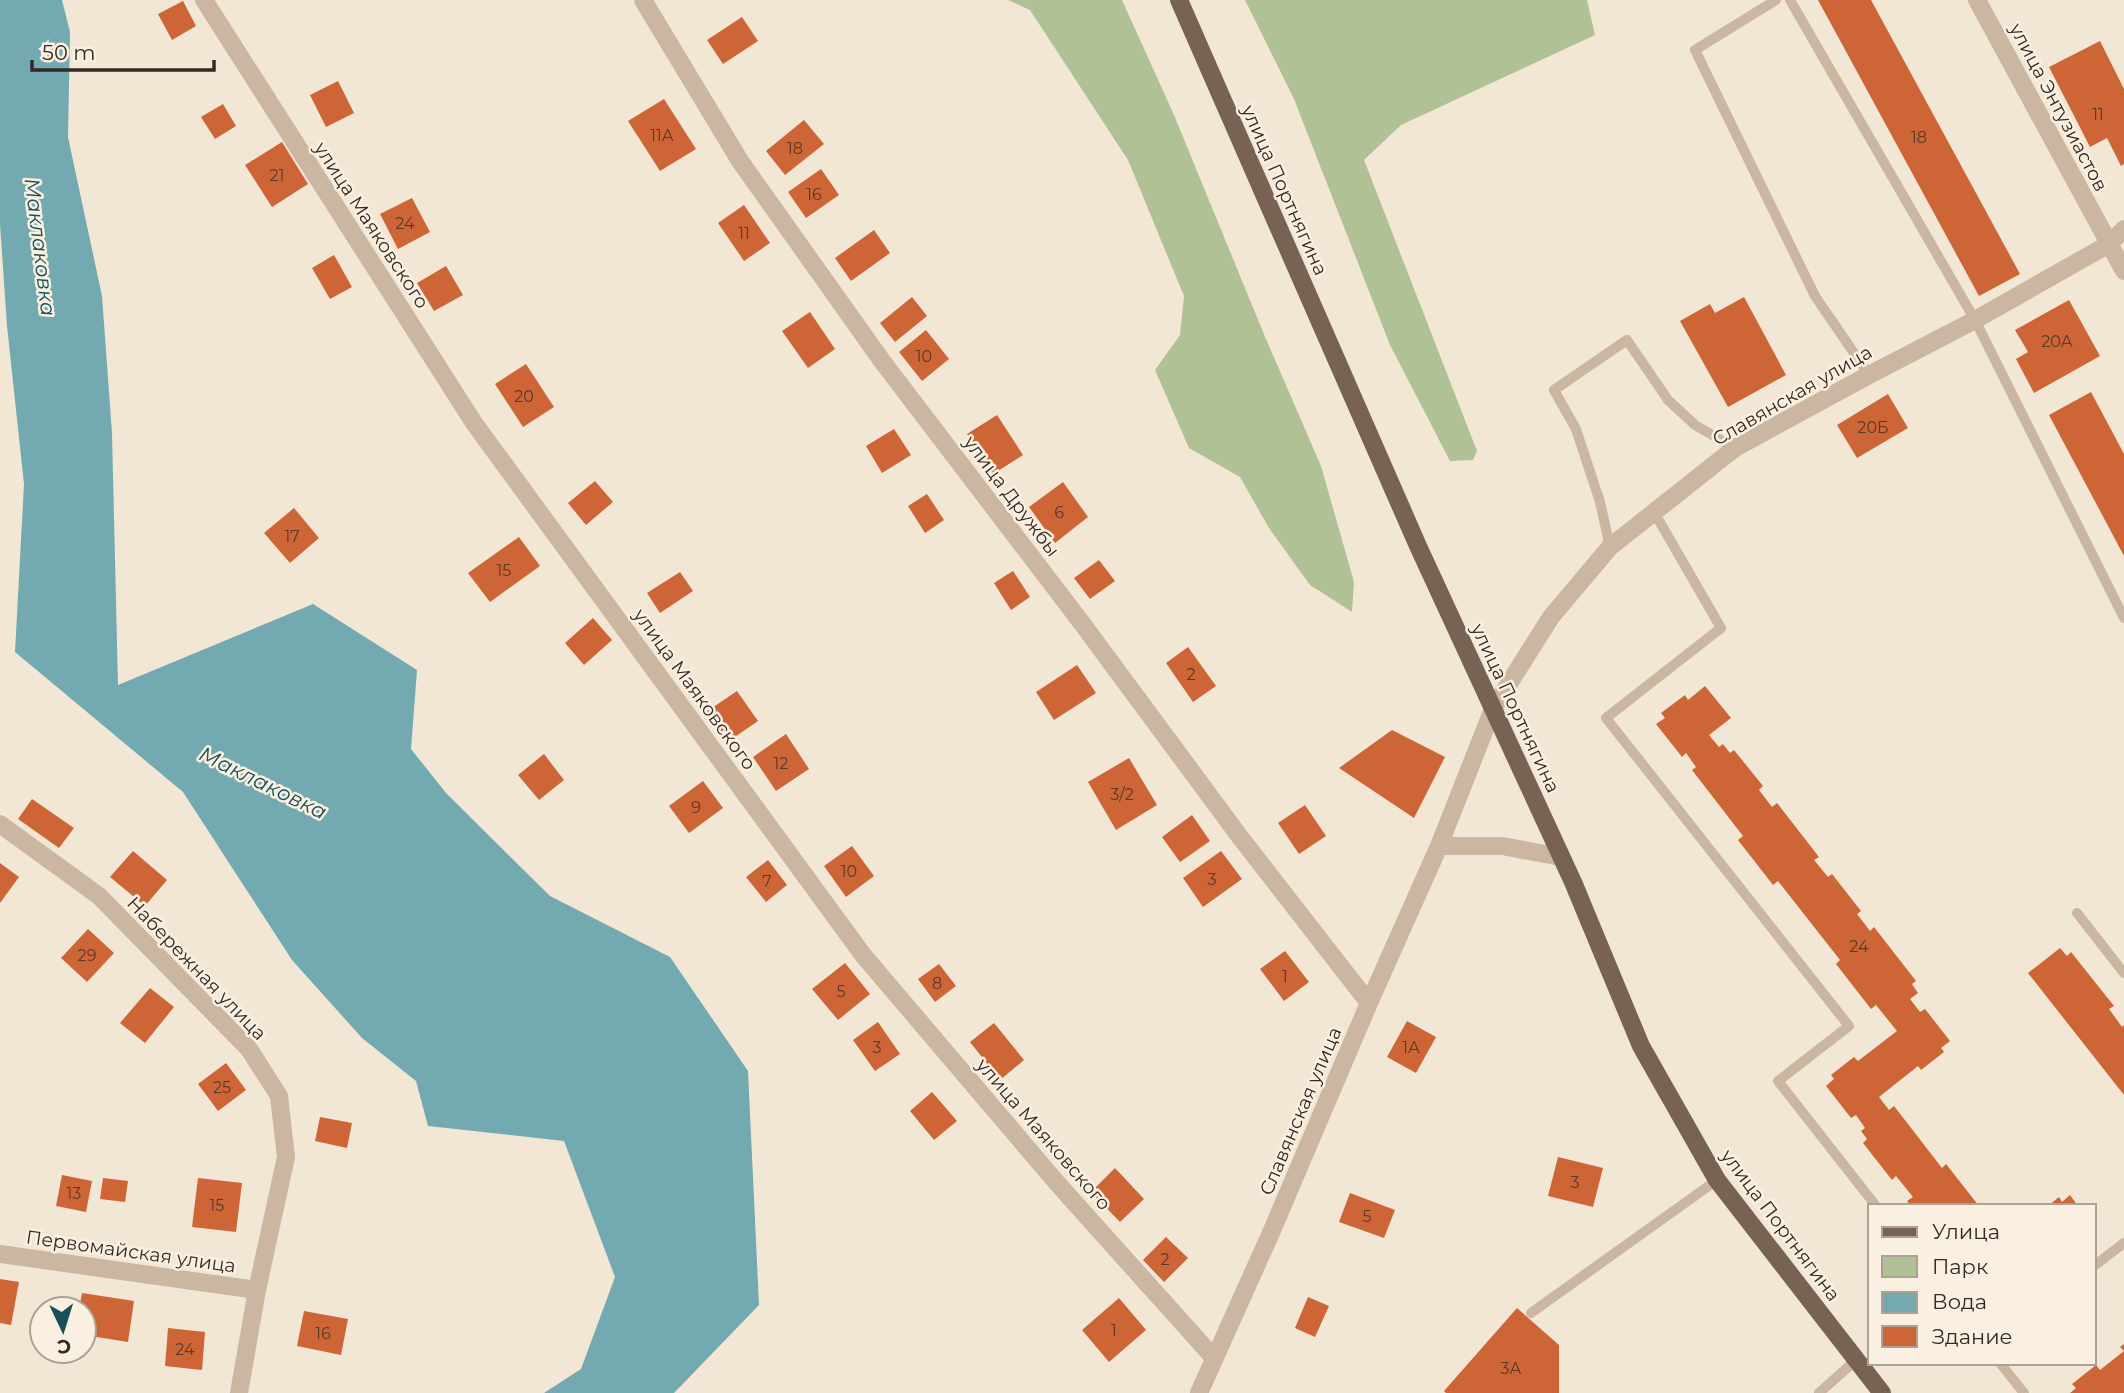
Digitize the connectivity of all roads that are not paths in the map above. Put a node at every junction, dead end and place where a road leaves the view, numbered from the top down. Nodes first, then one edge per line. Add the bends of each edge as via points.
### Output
1 (204, 0) edge
2 (643, 0) edge
3 (1179, 0) edge
4 (1776, 0) edge
5 (1790, 0) edge
6 (1977, 0) edge
7 (2124, 229) edge
8 (2109, 244) junction
9 (2124, 271) edge
10 (1975, 320) junction
11 (1869, 375) junction
12 (1735, 448) junction
13 (1654, 512) junction
14 (1610, 547) junction
15 (2124, 618) edge
16 (1493, 709) junction
17 (0, 824) edge
18 (1439, 846) junction
19 (1561, 857) junction
20 (2077, 913) dead end
21 (2124, 973) edge
22 (1369, 1003) junction
23 (1717, 1180) junction
24 (1874, 1204) edge
25 (2124, 1243) edge
26 (0, 1254) edge
27 (2096, 1264) edge
28 (257, 1290) junction
29 (1531, 1313) dead end
30 (1214, 1358) junction
31 (1856, 1360) junction
32 (2002, 1365) edge
33 (239, 1393) edge
34 (1199, 1393) edge
35 (1819, 1393) edge
36 (1882, 1393) edge
37 (2024, 1393) edge

1 - 30 street, улица Маяковского via 474,423 863,955
2 - 22 street, улица Дружбы via 740,161 882,361
3 - 16 main road, улица Портнягина
4 - 11 lane via 1695,50 1815,296
5 - 10 lane
6 - 8 street, улица Энтузиастов
7 - 8 street, Славянская улица
8 - 9 street, улица Энтузиастов
8 - 10 street, Славянская улица
10 - 11 street, Славянская улица
10 - 15 lane
11 - 12 street, Славянская улица
12 - 13 street, Славянская улица
12 - 14 lane via 1695,425 1668,400 1627,341 1554,390 1576,429
13 - 14 street, Славянская улица
13 - 24 lane via 1721,628 1606,718 1849,1026 1778,1081
14 - 16 street, Славянская улица via 1552,617
16 - 18 street, Славянская улица
16 - 19 main road, улица Портнягина
17 - 28 street, Набережная улица via 100,896 248,1049 279,1096 286,1157
18 - 19 street via 1502,846
18 - 22 street, Славянская улица
19 - 23 main road, улица Портнягина via 1641,1046
20 - 21 lane
22 - 30 street, Славянская улица
23 - 29 lane
23 - 31 main road, улица Портнягина
25 - 27 lane
26 - 28 street, Первомайская улица
28 - 33 street, Набережная улица
30 - 34 street, Славянская улица
31 - 35 lane
31 - 36 main road, улица Портнягина
32 - 37 lane

